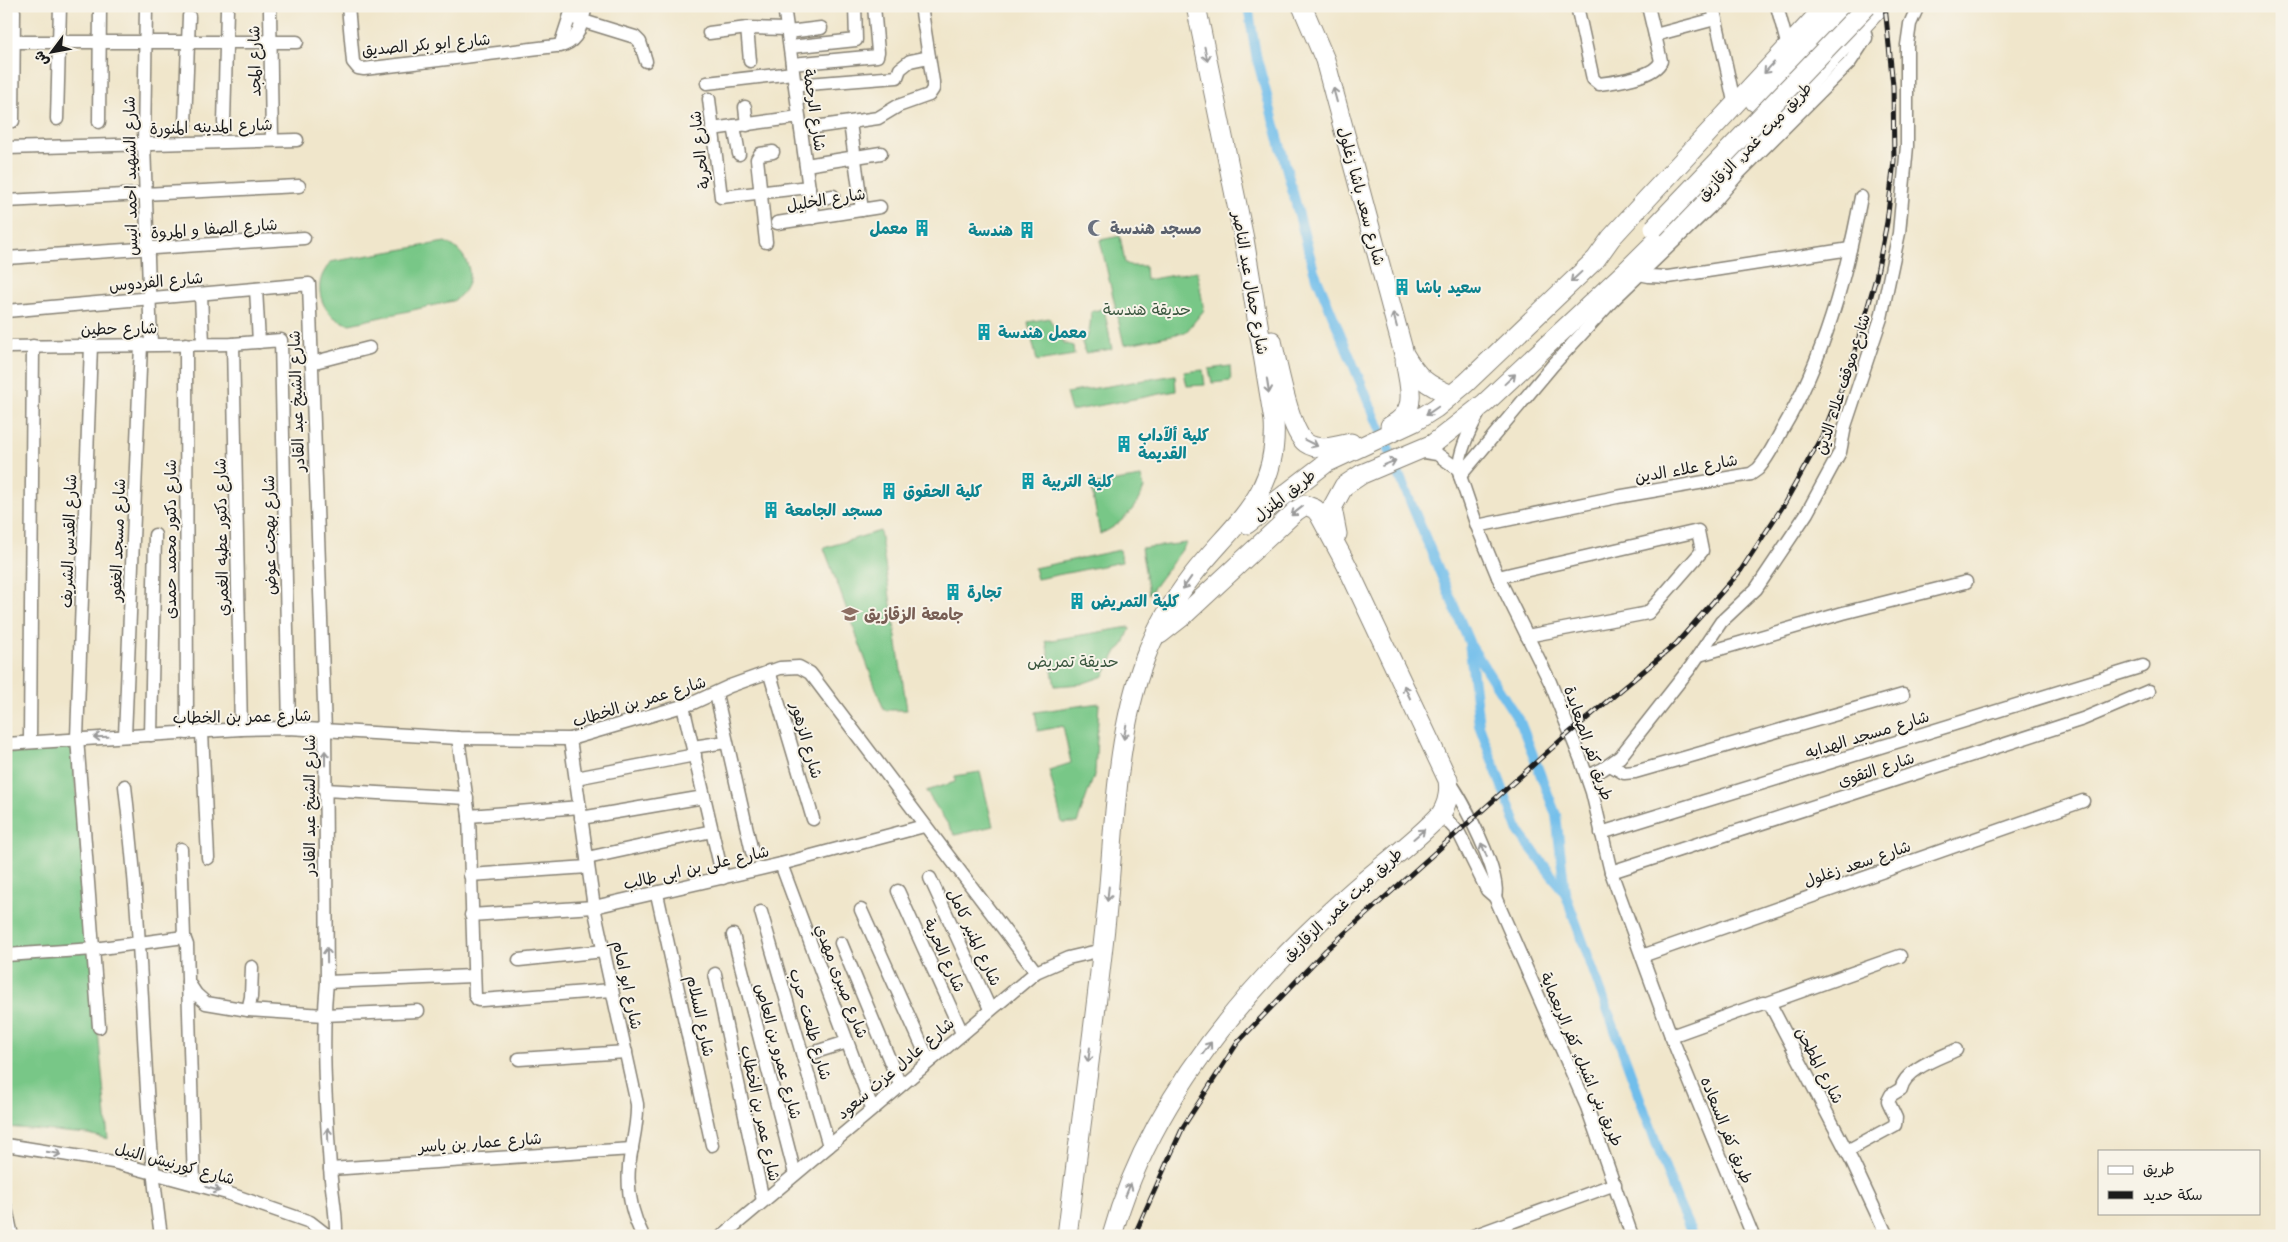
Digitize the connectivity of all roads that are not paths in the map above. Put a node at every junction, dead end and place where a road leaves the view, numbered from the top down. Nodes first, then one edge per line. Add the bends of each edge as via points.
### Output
1 (60, 6) edge
2 (100, 6) edge
3 (146, 6) edge
4 (348, 6) edge
5 (586, 6) edge
6 (784, 6) edge
7 (855, 6) edge
8 (874, 6) edge
9 (921, 6) edge
10 (1196, 6) edge
11 (1302, 6) edge
12 (1577, 6) edge
13 (1648, 6) edge
14 (1713, 6) edge
15 (1777, 6) edge
16 (1826, 6) edge
17 (1848, 6) edge
18 (1856, 6) edge
19 (1867, 6) edge
20 (1880, 6) edge
21 (1918, 6) edge
22 (227, 9) dead end
23 (14, 11) dead end
24 (270, 11) dead end
25 (575, 15) edge
26 (189, 16) dead end
27 (1715, 19) junction
28 (1864, 25) junction
29 (747, 28) junction
30 (821, 28) dead end
31 (788, 30) junction
32 (709, 33) dead end
33 (1655, 35) junction
34 (10, 42) edge
35 (59, 42) junction
36 (100, 42) junction
37 (145, 42) junction
38 (188, 42) junction
39 (226, 42) junction
40 (270, 42) junction
41 (297, 42) dead end
42 (790, 47) junction
43 (1788, 47) junction
44 (929, 58) junction
45 (646, 61) dead end
46 (750, 61) dead end
47 (794, 74) junction
48 (707, 83) dead end
49 (709, 99) dead end
50 (1735, 106) junction
51 (745, 107) dead end
52 (57, 119) dead end
53 (12, 121) dead end
54 (98, 122) dead end
55 (224, 123) dead end
56 (800, 123) junction
57 (850, 123) junction
58 (185, 124) dead end
59 (741, 126) junction
60 (712, 129) junction
61 (272, 140) junction
62 (297, 140) dead end
63 (144, 144) junction
64 (6, 148) edge
65 (773, 152) dead end
66 (881, 153) dead end
67 (739, 154) dead end
68 (854, 157) junction
69 (806, 165) junction
70 (299, 186) dead end
71 (761, 193) junction
72 (810, 194) junction
73 (146, 195) junction
74 (833, 196) dead end
75 (1861, 197) dead end
76 (6, 201) edge
77 (880, 207) dead end
78 (862, 210) junction
79 (813, 218) junction
80 (1650, 221) junction
81 (777, 223) dead end
82 (304, 238) dead end
83 (766, 242) dead end
84 (148, 248) junction
85 (1850, 249) junction
86 (6, 258) edge
87 (1596, 259) junction
88 (1250, 270) junction
89 (1632, 273) junction
90 (309, 284) joint
91 (256, 289) junction
92 (201, 294) junction
93 (149, 298) junction
94 (6, 311) edge
95 (281, 340) joint
96 (260, 342) junction
97 (146, 344) junction
98 (186, 344) junction
99 (203, 344) junction
100 (233, 344) junction
101 (91, 345) junction
102 (33, 346) junction
103 (6, 347) edge
104 (368, 348) dead end
105 (1404, 354) junction
106 (311, 363) junction
107 (1452, 395) junction
108 (1485, 403) junction
109 (1403, 423) junction
110 (1351, 446) junction
111 (1417, 451) junction
112 (1459, 473) junction
113 (1477, 526) junction
114 (155, 535) dead end
115 (1218, 546) junction
116 (1346, 564) junction
117 (1498, 577) junction
118 (1966, 582) dead end
119 (1527, 636) junction
120 (1154, 637) junction
121 (1699, 655) junction
122 (2143, 666) dead end
123 (769, 672) junction
124 (2149, 691) dead end
125 (716, 694) junction
126 (1903, 695) dead end
127 (683, 706) junction
128 (289, 728) junction
129 (241, 729) junction
130 (325, 730) junction
131 (202, 732) junction
132 (187, 733) junction
133 (150, 735) junction
134 (125, 736) junction
135 (77, 738) junction
136 (458, 738) junction
137 (570, 739) junction
138 (30, 742) junction
139 (726, 742) junction
140 (6, 744) edge
141 (694, 751) junction
142 (1610, 764) junction
143 (1587, 776) junction
144 (576, 778) junction
145 (1448, 780) junction
146 (125, 786) dead end
147 (325, 790) junction
148 (704, 797) junction
149 (467, 798) junction
150 (2083, 801) dead end
151 (581, 812) junction
152 (1441, 814) junction
153 (469, 816) junction
154 (813, 819) dead end
155 (924, 826) junction
156 (712, 831) junction
157 (1601, 833) junction
158 (180, 849) dead end
159 (752, 852) dead end
160 (208, 858) dead end
161 (588, 863) junction
162 (781, 864) junction
163 (1611, 872) junction
164 (470, 875) junction
165 (724, 878) junction
166 (930, 878) dead end
167 (898, 891) dead end
168 (657, 894) junction
169 (1495, 897) junction
170 (594, 907) junction
171 (861, 910) dead end
172 (761, 912) dead end
173 (471, 914) junction
174 (732, 935) dead end
175 (184, 937) junction
176 (139, 942) junction
177 (841, 943) dead end
178 (94, 949) junction
179 (1102, 950) junction
180 (604, 951) junction
181 (6, 955) edge
182 (1642, 956) junction
183 (1900, 956) dead end
184 (519, 960) dead end
185 (252, 967) dead end
186 (1036, 972) junction
187 (715, 974) dead end
188 (473, 976) junction
189 (188, 982) junction
190 (327, 982) junction
191 (612, 990) junction
192 (1768, 1003) junction
193 (990, 1009) junction
194 (248, 1010) junction
195 (418, 1011) dead end
196 (324, 1015) junction
197 (99, 1027) dead end
198 (962, 1033) junction
199 (1671, 1036) junction
200 (847, 1042) junction
201 (1956, 1050) dead end
202 (626, 1052) junction
203 (803, 1056) junction
204 (519, 1059) dead end
205 (929, 1061) junction
206 (900, 1085) junction
207 (872, 1108) junction
208 (6, 1145) edge
209 (712, 1145) dead end
210 (829, 1146) junction
211 (632, 1149) junction
212 (1847, 1151) junction
213 (330, 1169) junction
214 (152, 1173) junction
215 (795, 1174) junction
216 (194, 1184) junction
217 (1615, 1184) junction
218 (763, 1201) junction
219 (6, 1208) edge
220 (1115, 1227) edge
221 (12, 1236) edge
222 (161, 1236) edge
223 (328, 1236) edge
224 (336, 1236) edge
225 (643, 1236) edge
226 (722, 1236) edge
227 (1067, 1236) edge
228 (1108, 1236) edge
229 (1472, 1236) edge
230 (1632, 1236) edge
231 (1753, 1236) edge
232 (1888, 1236) edge

1 - 35 street
2 - 36 street
3 - 37 street, شارع الشهيد احمد انيس
4 - 25 street, شارع ابو بكر الصديق via 353,62 358,68 560,46 575,38
5 - 25 street
6 - 31 street, شارع الرحمة
7 - 42 street via 856,40
8 - 47 street via 876,56
9 - 44 street
10 -> 88 highway, شارع جمال عبد الناصر
105 -> 11 highway, شارع سعد باشا زغلول via 1325,60
12 - 33 street via 1592,79 1599,84 1653,71 1659,66 1661,61
13 - 33 street
14 - 27 street
15 - 43 street
16 - 43 highway, طريق ميت غمر, الزقازيق
17 - 80 highway, طريق ميت غمر, الزقازيق
18 - 28 street
19 - 80 highway, طريق ميت غمر, الزقازيق, bridge
20 - 28 highway, طريق ميت غمر, الزقازيق
21 - 121 street, شارع موقف علاء الدين via 1906,45 1907,146 1899,233 1881,318 1845,426 1840,452 1807,513 1765,575 1751,594 1721,622
22 - 39 street
23 - 34 street
24 - 40 street, شارع المجد
25 - 45 street via 635,37
26 - 38 street
27 - 33 street
27 - 50 street
28 - 89 highway, طريق ميت غمر, الزقازيق
29 - 31 street
29 - 32 street
29 - 46 street
30 - 31 street
31 - 42 street, شارع الرحمة
34 - 35 street
34 - 53 street
35 - 36 street
35 - 52 street
36 - 37 street
36 - 54 street
37 - 38 street
37 - 63 street, شارع الشهيد احمد انيس
38 - 39 street
38 - 58 street
39 - 40 street
39 - 55 street
40 - 41 street
40 - 61 street, شارع المجد
42 - 47 street, شارع الرحمة
43 -> 50 highway, طريق ميت غمر, الزقازيق
44 - 47 street via 910,61 896,77
44 - 57 street via 934,86 931,92 878,118
47 - 48 street
47 - 56 street, شارع الرحمة
49 - 60 street, شارع الحرية
50 - 87 highway, طريق ميت غمر, الزقازيق via 1622,226
51 - 59 street
56 - 57 street
56 - 59 street
56 - 69 street, شارع الرحمة
57 - 68 street
59 - 60 street
59 - 67 street
60 - 71 street, شارع الحرية via 721,197
61 - 62 street, شارع المدينه المنورة
61 - 63 street, شارع المدينه المنورة
63 - 64 street, شارع المدينه المنورة
63 - 73 street, شارع الشهيد احمد انيس
65 - 71 street via 757,157
66 - 68 street
68 - 69 street
68 - 78 street
69 - 72 street, شارع الرحمة
70 - 73 street
71 - 72 street
71 - 83 street
72 - 74 street
72 - 79 street, شارع الرحمة
73 - 76 street
73 - 84 street, شارع الشهيد احمد انيس
75 - 85 street, شارع علاء الدين
77 - 78 street, شارع الخليل
78 - 79 street, شارع الخليل
79 - 81 street, شارع الخليل
80 - 87 highway, طريق ميت غمر, الزقازيق
80 - 89 highway, طريق ميت غمر, الزقازيق via 1632,254
82 - 84 street, شارع الصفا و المروة
84 - 86 street, شارع الصفا و المروة
84 - 93 street, شارع الشهيد احمد انيس
85 - 89 street via 1668,277
85 - 113 street, شارع علاء الدين via 1831,316 1802,395 1755,472 1617,496
87 -> 107 highway, طريق ميت غمر, الزقازيق
88 -> 110 highway via 1261,287 1290,414 1299,436 1306,443 1319,447
88 -> 115 highway, شارع جمال عبد الناصر via 1274,421 1274,450 1268,475 1257,499
108 -> 89 highway, طريق ميت غمر, الزقازيق
89 - 112 street
90 - 91 street, شارع الفردوس
90 - 106 street, شارع الشيخ عبد القادر
91 - 92 street, شارع الفردوس
91 - 96 street
92 - 93 street, شارع الفردوس
92 - 99 street
93 - 94 street, شارع الفردوس
93 - 97 street, شارع الشهيد احمد انيس
95 - 96 street, شارع حطين
95 - 128 street, شارع بهجت عوض
96 - 100 street, شارع حطين
97 - 98 street, شارع حطين
97 - 101 street, شارع حطين
97 - 134 street, شارع مسجد الغفور
98 - 99 street, شارع حطين
98 - 132 street, شارع دكتور محمد حمدى
99 - 100 street, شارع حطين
100 - 129 street, شارع دكتور عطيه الغمري
101 - 102 street, شارع حطين
101 - 135 street, شارع القدس الشريف
102 - 103 street, شارع حطين
102 - 138 street
104 - 106 street
105 - 107 highway, شارع سعد باشا زغلول via 1417,376 1432,388
105 - 109 highway via 1410,402
106 - 130 street, شارع الشيخ عبد القادر
107 -> 109 highway, طريق ميت غمر, الزقازيق via 1424,417
108 - 111 highway, طريق ميت غمر, الزقازيق via 1433,444
108 - 112 street via 1466,441
109 - 110 highway, طريق ميت غمر, الزقازيق
110 - 115 highway, طريق المنزل via 1312,472
111 - 112 street via 1437,454 1449,461
116 -> 111 highway, طريق ميت غمر, الزقازيق via 1332,508 1344,486 1362,474
112 - 113 street, طريق كفر الصعايدة
113 - 117 street, طريق كفر الصعايدة
114 - 133 street
115 -> 120 highway via 1182,590
116 -> 120 highway via 1319,514 1305,505 1183,616
145 -> 116 highway
117 - 119 street, طريق كفر الصعايدة
117 - 119 street via 1698,531 1702,551 1648,613
118 - 121 street
119 - 143 street, طريق كفر الصعايدة via 1550,682
120 -> 179 highway via 1125,728
121 - 142 street, شارع موقف علاء الدين via 1630,745
122 - 157 street, شارع مسجد الهدايه
123 - 125 street, شارع عمر بن الخطاب
123 - 154 street, شارع الزهور
123 - 155 street, شارع عمر بن الخطاب via 793,666 810,673
124 - 163 street, شارع التقوى via 2083,719
125 - 127 street, شارع عمر بن الخطاب
125 - 139 street
126 - 142 street via 1635,772 1624,773
127 - 137 street, شارع عمر بن الخطاب
127 - 141 street
128 - 129 street, شارع عمر بن الخطاب
128 - 130 street, شارع عمر بن الخطاب
129 - 131 street, شارع عمر بن الخطاب
130 - 136 street, شارع عمر بن الخطاب
147 -> 130 street, شارع الشيخ عبد القادر
131 - 132 street, شارع عمر بن الخطاب
131 - 160 street
132 - 133 street, شارع عمر بن الخطاب
133 - 134 street, شارع عمر بن الخطاب
134 -> 135 street, شارع عمر بن الخطاب
135 - 138 street, شارع عمر بن الخطاب
135 - 178 street, شارع القدس الشريف
136 - 137 street, شارع عمر بن الخطاب
136 - 149 street
137 - 144 street, شارع ابو امام
138 - 140 street, شارع عمر بن الخطاب
139 - 141 street
139 - 159 street
141 - 144 street
141 - 148 street
142 - 143 street, شارع موقف علاء الدين
143 - 157 street, طريق كفر الصعايدة
144 - 151 street, شارع ابو امام
145 - 152 highway via 1449,798
169 -> 145 street via 1494,874 1472,820
146 - 176 street
147 - 149 street
190 -> 147 street, شارع الشيخ عبد القادر
148 - 151 street
148 - 156 street
149 - 153 street
150 - 182 street, شارع سعد زغلول
151 - 153 street
151 - 161 street, شارع ابو امام
152 - 169 street via 1458,832 1487,890
220 -> 152 highway, طريق ميت غمر, الزقازيق via 1141,1159 1171,1103 1227,1022 1319,922
153 - 164 street
155 - 162 street, شارع على بن ابى طالب
155 - 186 street, شارع عمر بن الخطاب
156 - 161 street
156 - 165 street
157 - 163 street, طريق كفر الصعايدة
158 - 175 street
161 - 164 street
161 - 170 street, شارع ابو امام
162 - 165 street, شارع على بن ابى طالب
162 - 200 street, شارع صبرى مهدي
163 - 182 street, طريق كفر الصعايدة
164 - 173 street
165 - 168 street, شارع على بن ابى طالب
166 - 193 street, شارع المنير كامل
167 - 198 street, شارع الحرية
168 - 170 street, شارع على بن ابى طالب
168 - 209 street, شارع السلام
169 - 217 street, طريق بنى اشبل, كفر الربعماية via 1568,1063
170 - 173 street, شارع على بن ابى طالب
170 - 180 street, شارع ابو امام
171 - 205 street
172 - 203 street, شارع طلعت حرب
173 - 188 street
174 - 215 street, شارع عمرو بن العاص
175 - 176 street
175 - 189 street
176 - 178 street
176 - 214 street
177 - 206 street
178 - 181 street
178 - 197 street, شارع القدس الشريف
179 - 186 street, شارع عادل عزت سعود via 1068,958
179 -> 227 highway
180 - 184 street
180 - 191 street, شارع ابو امام
182 - 199 street, طريق كفر الصعايدة
183 - 192 street
185 - 194 street
186 - 193 street, شارع عادل عزت سعود
187 - 218 street, شارع عمر بن الخطاب
188 - 190 street
188 - 191 street via 478,1000
189 - 194 street via 206,1003
189 - 216 street
190 - 196 street, شارع الشيخ عبد القادر
191 - 202 street, شارع ابو امام
192 - 199 street
192 - 212 street, شارع المطحن
193 - 198 street, شارع عادل عزت سعود
194 - 196 street
195 - 196 street
213 -> 196 street, شارع الشيخ عبد القادر
198 - 205 street, شارع عادل عزت سعود
199 - 231 street, طريق كفر السعاده
200 - 203 street
200 - 207 street, شارع صبرى مهدي
201 - 212 street via 1918,1069 1902,1082 1901,1089 1888,1101 1896,1118 1895,1124
202 - 204 street
202 - 211 street, شارع ابو امام via 638,1116
203 - 210 street, شارع طلعت حرب
205 - 206 street, شارع عادل عزت سعود
206 - 207 street, شارع عادل عزت سعود
207 - 210 street, شارع عادل عزت سعود
208 -> 214 street, شارع كورنيش النيل via 113,1162
210 - 215 street, شارع عادل عزت سعود
211 - 213 street, شارع عمار بن ياسر
211 - 225 street, شارع ابو امام via 629,1166 631,1201
212 - 232 street, شارع المطحن
213 - 224 street, شارع الشيخ عبد القادر via 336,1207
214 - 216 street, شارع كورنيش النيل
214 - 222 street
215 - 218 street, شارع عادل عزت سعود
216 -> 223 street, شارع كورنيش النيل via 304,1219
217 - 229 street
217 - 230 street, طريق بنى اشبل, كفر الربعماية
218 - 226 street, شارع عادل عزت سعود
219 - 221 street
220 - 228 highway, طريق ميت غمر, الزقازيق

